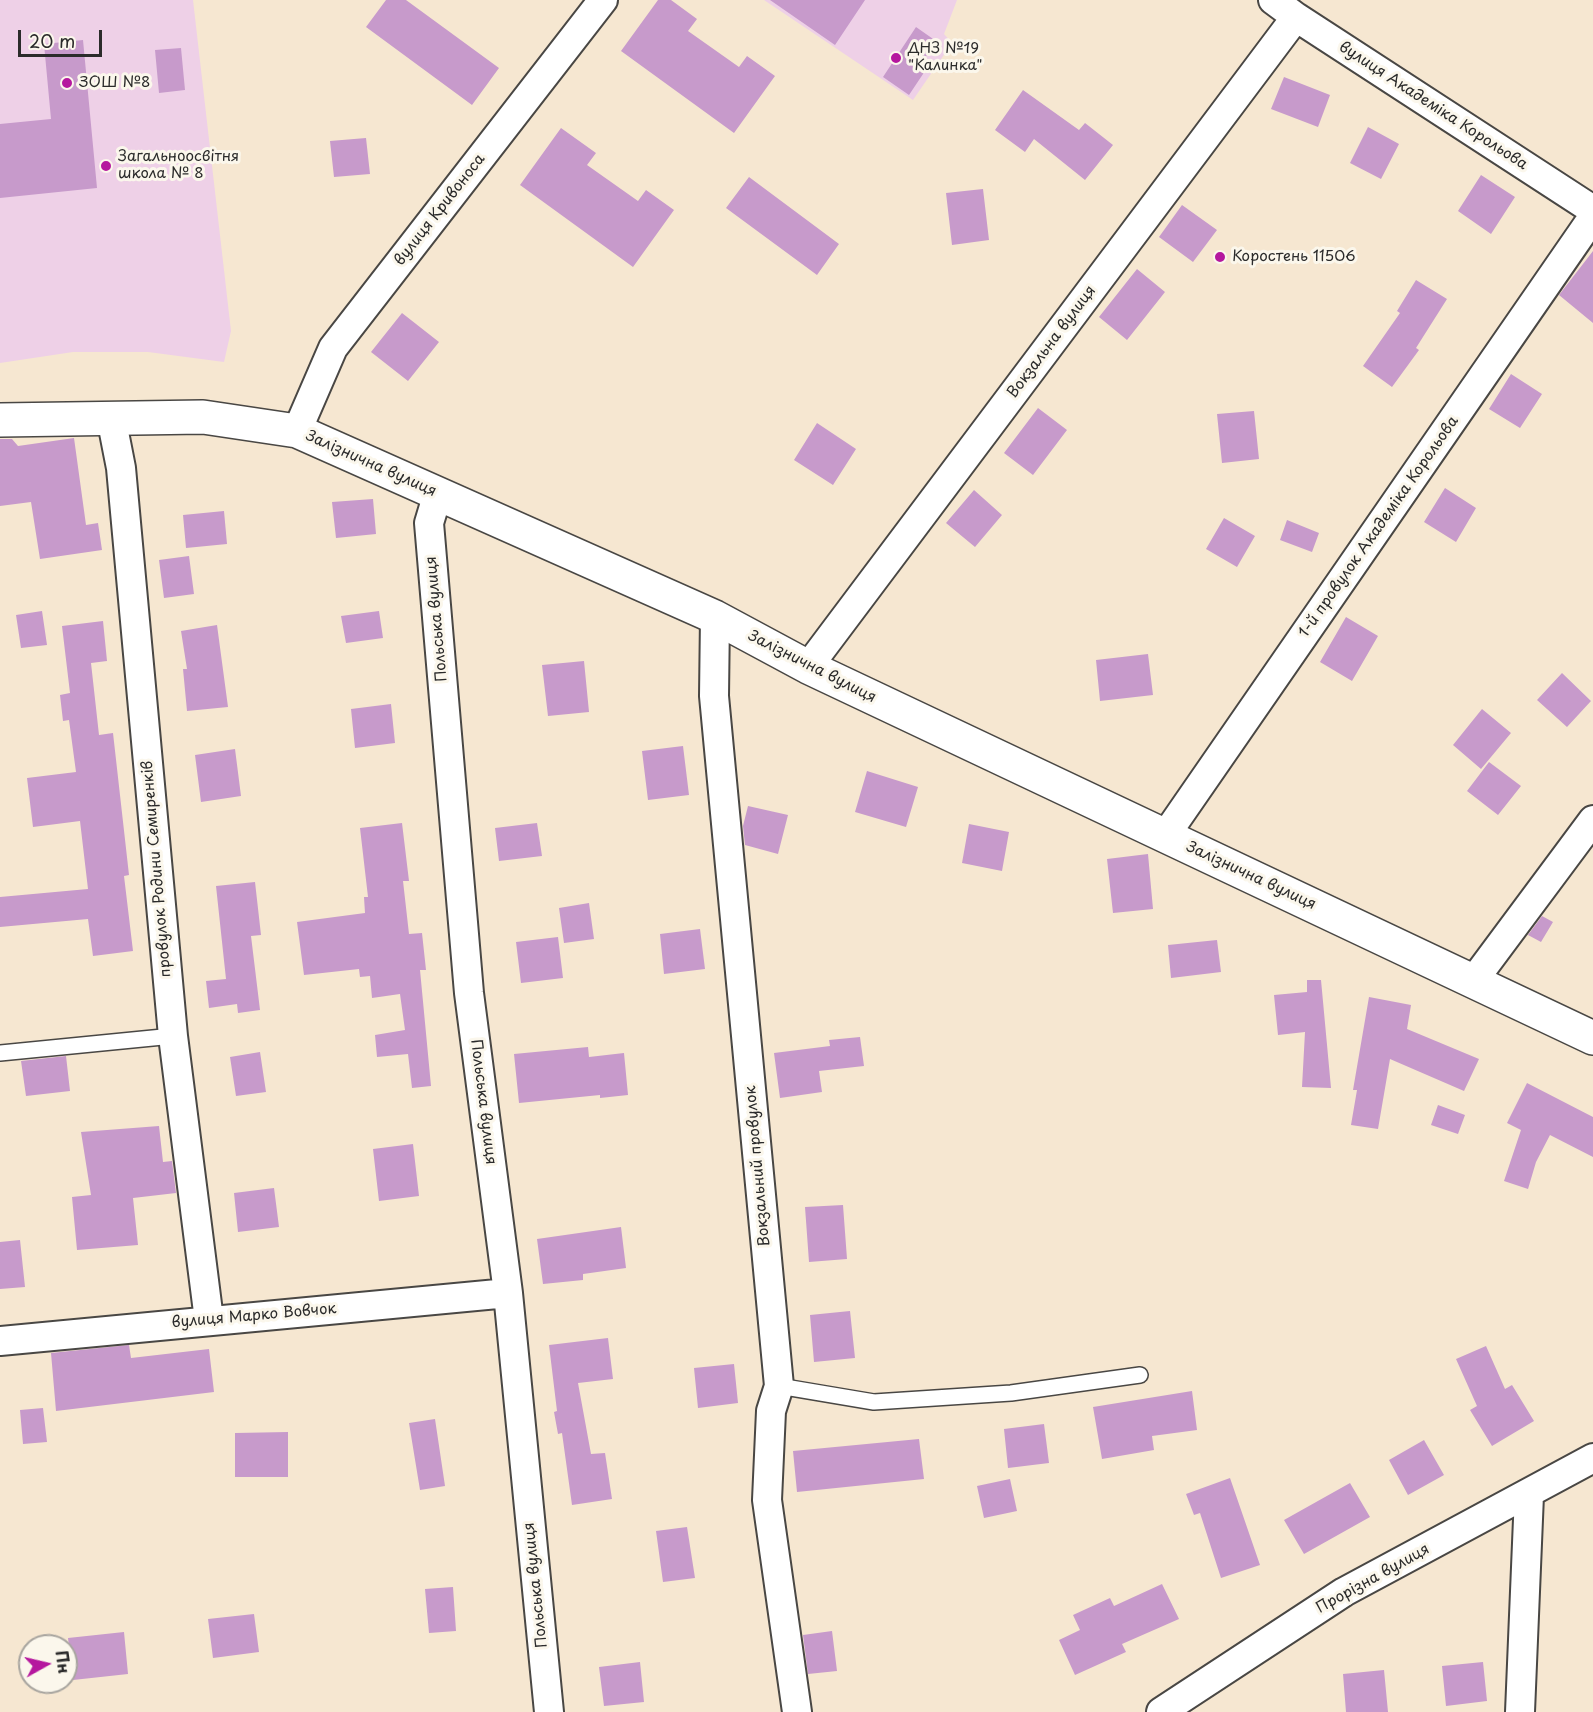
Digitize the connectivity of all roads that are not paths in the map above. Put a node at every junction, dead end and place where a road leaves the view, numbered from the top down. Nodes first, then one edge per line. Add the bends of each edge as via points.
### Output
1 (603, 0) edge
2 (1274, 0) edge
3 (1296, 17) junction
4 (1593, 210) edge
5 (1593, 217) edge
6 (111, 417) junction
7 (0, 420) edge
8 (297, 431) junction
9 (438, 493) junction
10 (715, 617) junction
11 (808, 667) junction
12 (1593, 820) edge
13 (1165, 836) junction
14 (1474, 980) junction
15 (173, 1036) junction
16 (1593, 1038) edge
17 (0, 1053) edge
18 (508, 1293) junction
19 (209, 1320) junction
20 (0, 1341) edge
21 (1140, 1375) dead end
22 (779, 1386) junction
23 (1593, 1458) edge
24 (1529, 1495) junction
25 (1165, 1711) edge
26 (549, 1712) edge
27 (797, 1712) edge
28 (1520, 1712) edge

1 - 8 street, вулиця Кривоноса via 333,348
2 - 3 street, вулиця Академіка Корольова
3 - 4 street, вулиця Академіка Корольова
3 - 11 street, Вокзальна вулиця
5 - 13 street, 1-й провулок Академіка Корольова
6 - 7 street, Залізнична вулиця
6 - 8 street, Залізнична вулиця via 203,417
6 - 15 street, провулок Родини Семиренків via 121,468
8 - 9 street, Залізнична вулиця
9 - 10 street, Залізнична вулиця
9 - 18 street, Польська вулиця via 429,524 467,969
10 - 11 street, Залізнична вулиця
10 - 22 street, Вокзальний провулок via 714,696
11 - 13 street, Залізнична вулиця
12 - 14 street
13 - 14 street, Залізнична вулиця
14 - 16 street, Залізнична вулиця
15 - 17 lane
15 - 19 street, провулок Родини Семиренків
18 - 19 street, вулиця Марко Вовчок
18 - 26 street, Польська вулиця
19 - 20 street, вулиця Марко Вовчок
21 - 22 lane via 1011,1393 874,1402
22 - 27 street, Вокзальний провулок via 771,1411 766,1500
23 - 24 street, Прорізна вулиця
24 - 25 street, Прорізна вулиця via 1344,1592
24 - 28 street

